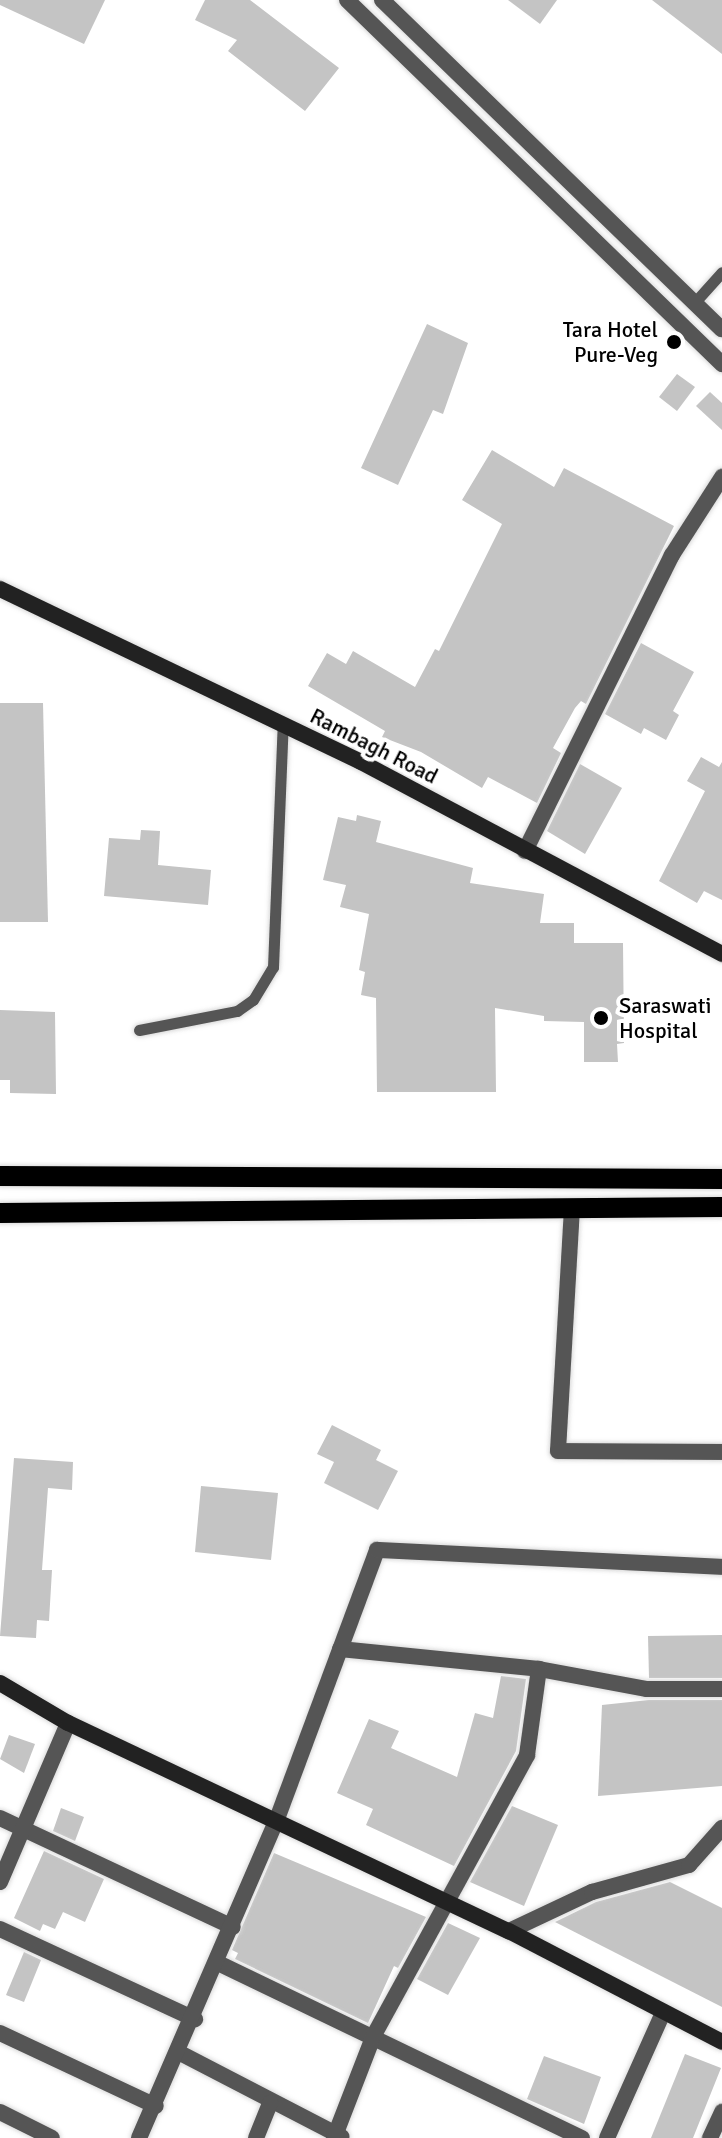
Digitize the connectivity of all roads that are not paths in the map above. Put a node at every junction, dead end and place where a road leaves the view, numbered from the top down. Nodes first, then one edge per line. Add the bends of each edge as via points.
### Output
1 (347, 0) edge
2 (382, 0) edge
3 (722, 272) edge
4 (695, 302) junction
5 (722, 329) edge
6 (722, 364) edge
7 (722, 477) edge
8 (0, 589) edge
9 (283, 723) junction
10 (525, 851) junction
11 (722, 954) edge
12 (139, 1030) dead end
13 (0, 1176) edge
14 (722, 1179) edge
15 (722, 1207) edge
16 (572, 1208) junction
17 (0, 1213) edge
18 (722, 1452) edge
19 (722, 1567) edge
20 (340, 1649) junction
21 (539, 1669) junction
22 (0, 1683) edge
23 (722, 1689) edge
24 (68, 1723) junction
25 (0, 1818) edge
26 (277, 1819) junction
27 (722, 1828) edge
28 (22, 1830) junction
29 (2, 1875) edge
30 (445, 1900) junction
31 (233, 1927) junction
32 (0, 1929) edge
33 (509, 1931) junction
34 (218, 1963) junction
35 (662, 2015) junction
36 (195, 2019) junction
37 (0, 2033) edge
38 (374, 2035) junction
39 (722, 2042) edge
40 (180, 2053) junction
41 (270, 2103) junction
42 (156, 2106) junction
43 (0, 2112) edge
44 (722, 2112) edge
45 (338, 2136) edge
46 (52, 2138) edge
47 (139, 2138) edge
48 (256, 2138) edge
49 (582, 2138) edge
50 (607, 2138) edge
51 (710, 2138) edge

1 - 6 street
2 - 4 street
3 - 4 lane
4 - 5 street
7 - 10 street via 672,555
8 - 9 street, Rambagh Road
9 - 10 street, Rambagh Road
9 - 12 lane via 273,967 253,1000 237,1011
10 - 11 street, Rambagh Road
13 - 14 main road
15 - 16 main road
16 - 17 main road
16 - 18 street via 558,1451
19 - 20 street via 377,1550
20 - 21 street
20 - 26 street
21 - 23 street via 647,1689
21 - 30 street via 527,1755
22 - 24 street
24 - 26 street
24 - 28 street
25 - 28 street
26 - 30 street
26 - 31 street
27 - 33 street via 689,1865 592,1892
28 - 29 street
28 - 31 street
30 - 33 street
30 - 38 street
31 - 34 street
32 - 36 street
33 - 35 street
34 - 36 street
34 - 38 street
35 - 39 street
35 - 50 street
36 - 40 street
37 - 42 street
38 - 45 street
38 - 49 street
40 - 41 street
40 - 42 street
41 - 45 street
41 - 48 street
42 - 47 street
43 - 46 street
44 - 51 street

